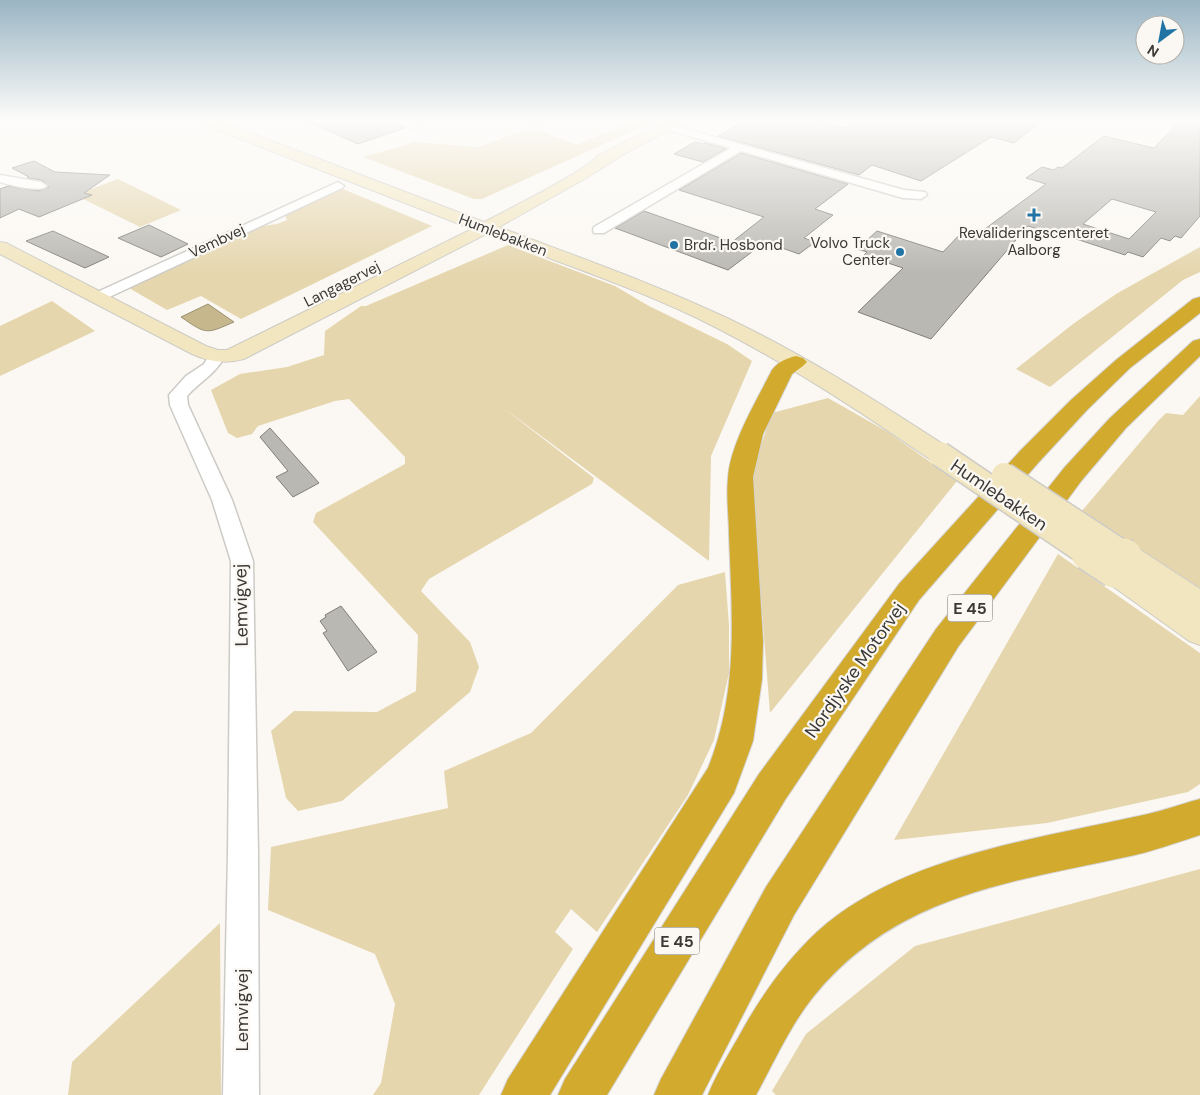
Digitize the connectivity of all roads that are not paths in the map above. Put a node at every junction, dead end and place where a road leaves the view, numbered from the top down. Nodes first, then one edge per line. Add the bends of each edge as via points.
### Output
1 (351, 171) edge
2 (365, 171) edge
3 (573, 171) edge
4 (588, 171) edge
5 (700, 171) edge
6 (824, 171) edge
7 (0, 178) edge
8 (41, 186) dead end
9 (338, 186) dead end
10 (921, 195) dead end
11 (485, 218) junction
12 (599, 230) dead end
13 (0, 247) edge
14 (98, 297) junction
15 (1200, 303) edge
16 (1200, 345) edge
17 (208, 353) junction
18 (804, 358) junction
19 (1120, 564) junction
20 (1200, 605) edge
21 (1200, 632) edge
22 (1200, 817) edge
23 (241, 1095) edge
24 (524, 1095) edge
25 (582, 1095) edge
26 (677, 1095) edge
27 (732, 1095) edge

1 - 11 street, Humlebakken
2 - 11 street, Humlebakken
3 - 11 street, Langagervej
4 - 11 street, Langagervej
5 - 12 street
6 - 10 street via 903,194
7 - 8 street
9 - 14 street, Vembvej
11 - 17 street, Langagervej
11 - 17 street, Langagervej via 368,287 237,355 226,358
11 - 18 street, Humlebakken via 623,264 708,300
13 - 14 street
14 - 17 street
15 - 25 highway, Nordjyske Motorvej / E 45 via 1123,364 1080,405 1028,458 910,592 772,787
16 - 26 highway, E 45 via 1118,423 1079,467 947,638 780,901
17 - 23 street, Lemvigvej via 211,367 178,395 179,405 222,500 242,561
18 - 19 street, Humlebakken, bridge via 879,394 945,447
18 - 24 highway via 783,370 750,434 740,477 748,641 742,713 736,741 721,780
19 - 20 street, Humlebakken
19 - 21 street, Humlebakken
22 - 27 highway via 1137,835 970,873 934,885 862,922 799,980

